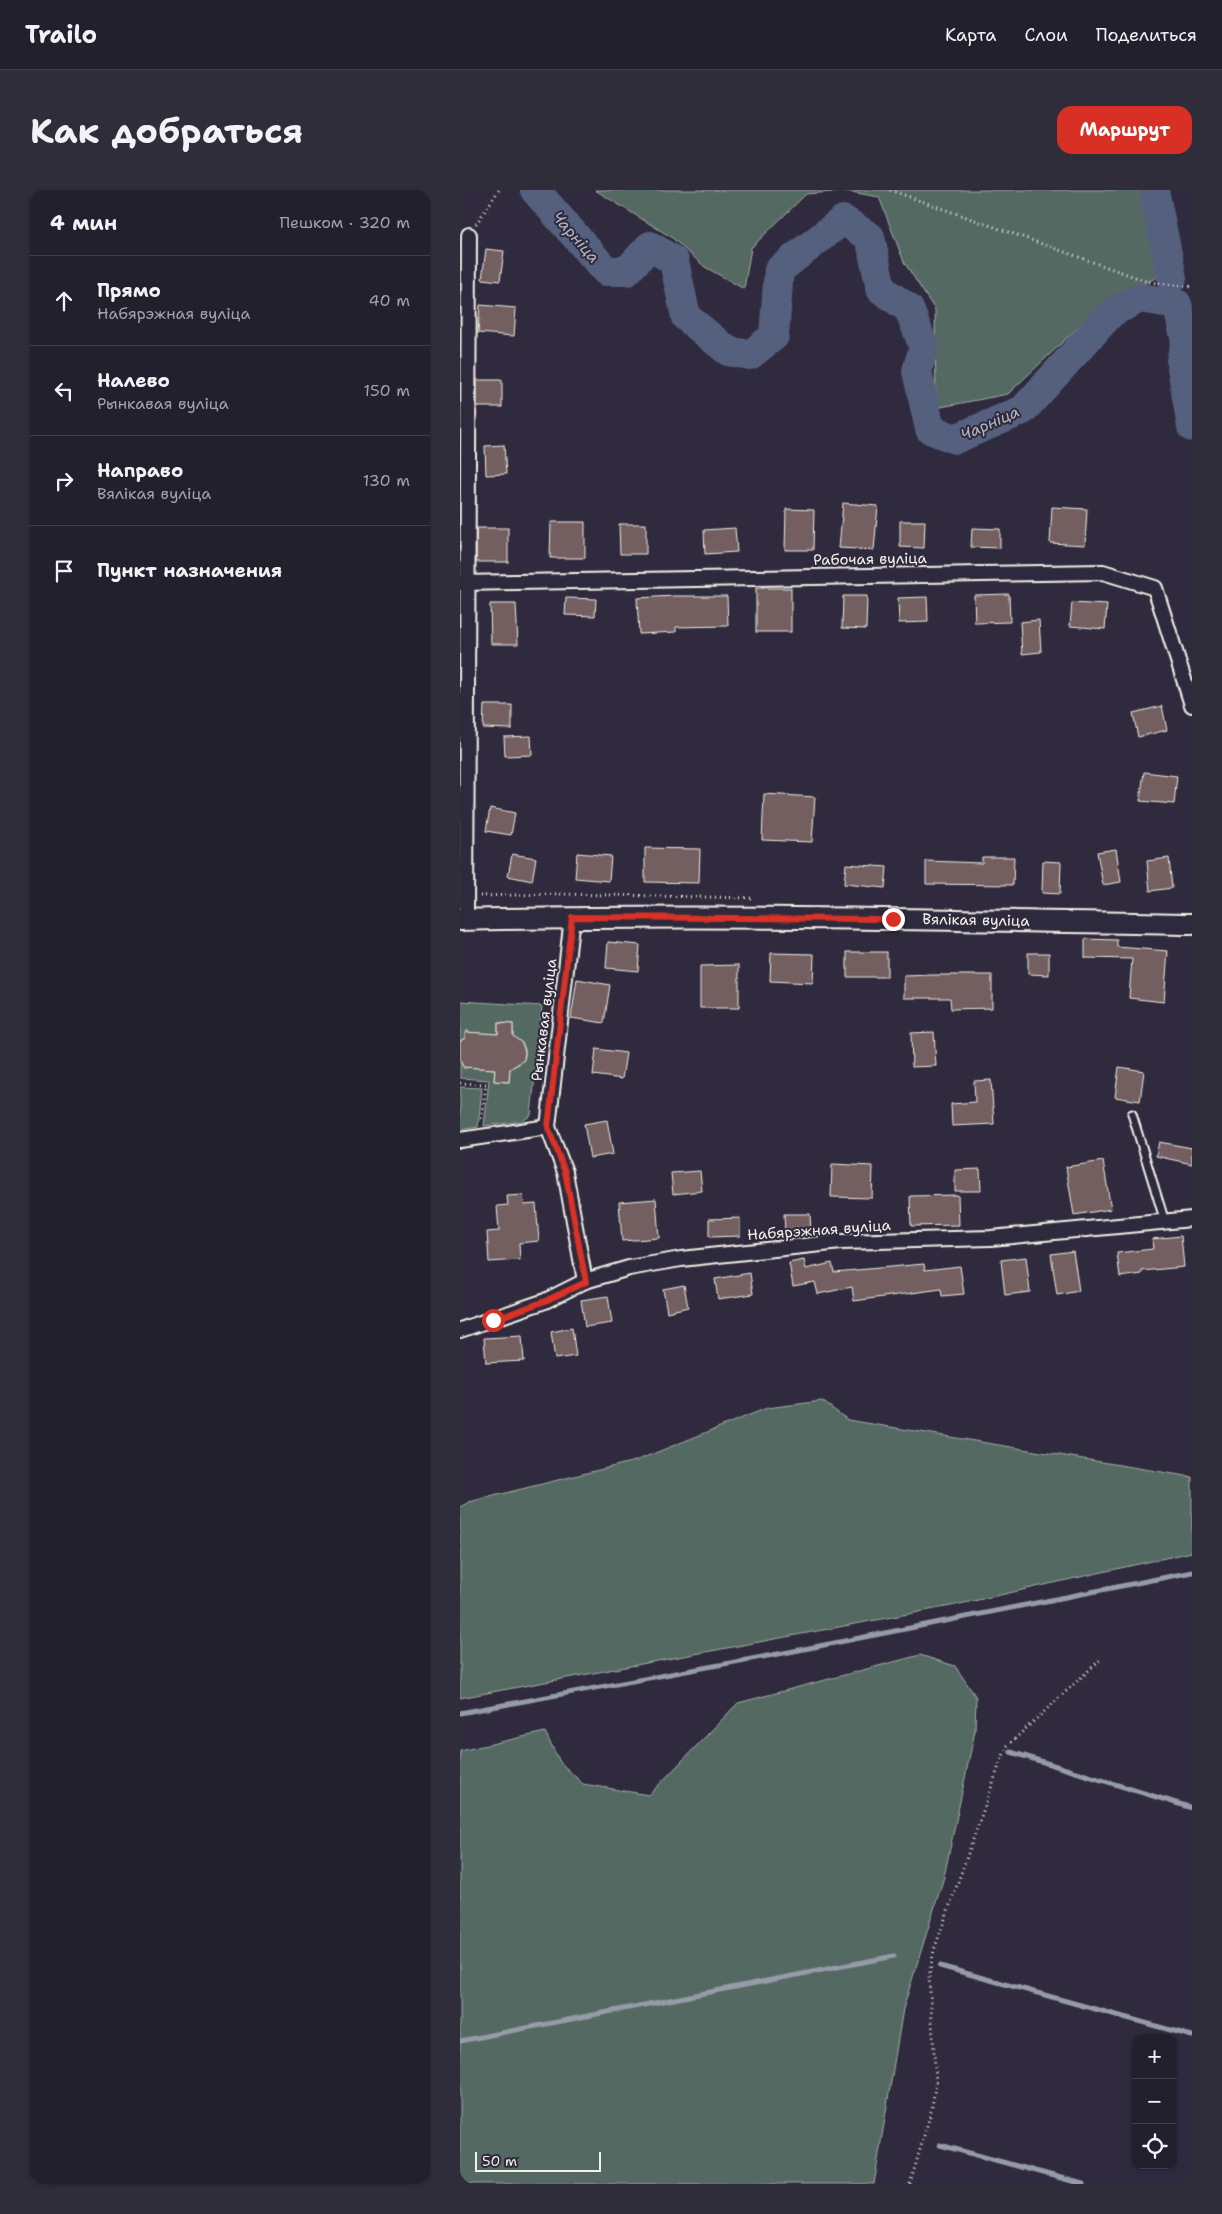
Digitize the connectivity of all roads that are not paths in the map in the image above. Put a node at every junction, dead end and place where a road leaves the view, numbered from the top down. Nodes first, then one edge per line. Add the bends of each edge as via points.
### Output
1 (469, 235) road end
2 (464, 582) edge
3 (1192, 705) edge
4 (572, 917) junction
5 (463, 920) edge
6 (1192, 924) edge
7 (1132, 1114) dead end
8 (548, 1127) junction
9 (460, 1140) edge
10 (1192, 1218) edge
11 (1165, 1222) junction
12 (586, 1282) junction
13 (460, 1330) edge

1 - 2 street
2 - 3 street, Рабочая вуліца via 1103,572 1155,588
2 - 5 street
4 - 5 main road, Вялікая вуліца
4 - 6 main road, Вялікая вуліца
4 - 8 street, Рынкавая вуліца
7 - 11 lane
8 - 9 street
8 - 12 street, Рынкавая вуліца via 565,1172
10 - 11 street, Набярэжная вуліца
11 - 12 street, Набярэжная вуліца via 991,1238 841,1242 769,1249 629,1268
12 - 13 street, Набярэжная вуліца via 545,1301

